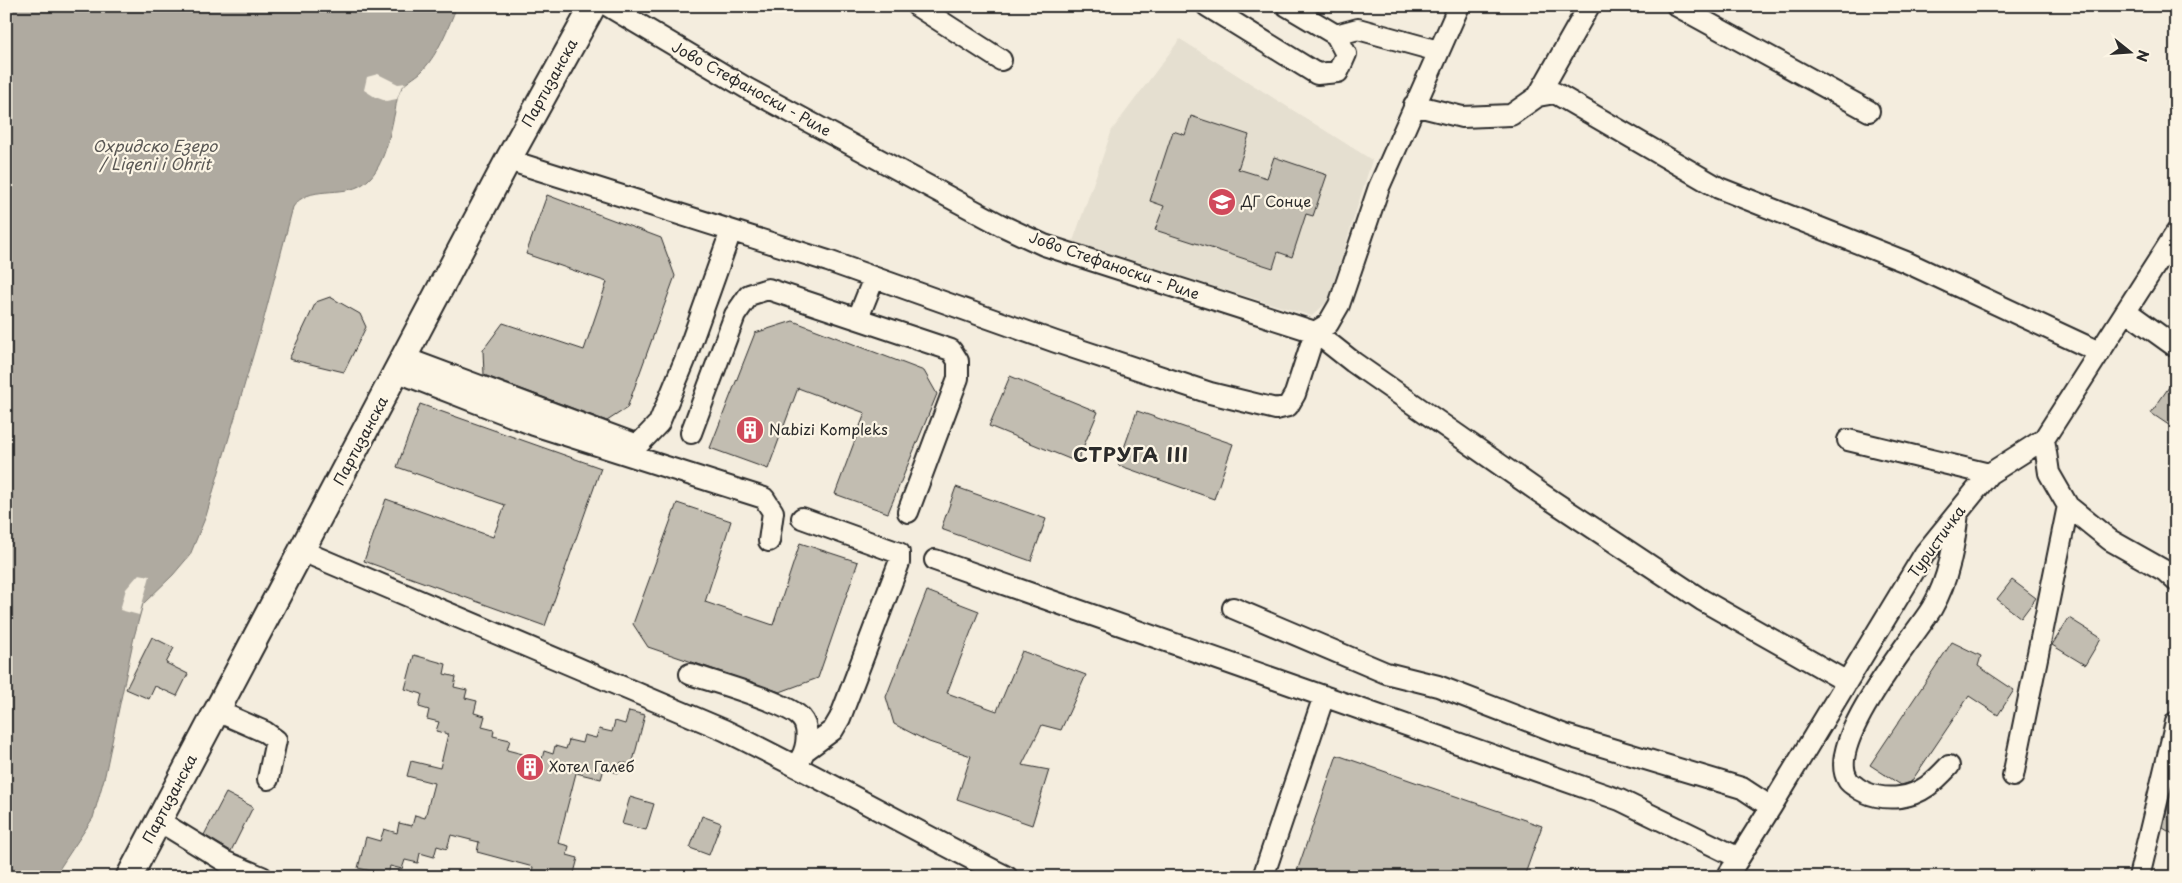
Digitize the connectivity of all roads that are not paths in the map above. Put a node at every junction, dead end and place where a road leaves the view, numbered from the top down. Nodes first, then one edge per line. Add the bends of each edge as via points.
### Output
1 (593, 6) edge
2 (608, 6) edge
3 (916, 6) edge
4 (1207, 6) edge
5 (1287, 6) edge
6 (1459, 6) edge
7 (1589, 6) edge
8 (1677, 6) edge
9 (1336, 35) junction
10 (1438, 51) junction
11 (1000, 60) dead end
12 (1538, 96) junction
13 (1414, 105) junction
14 (1869, 111) dead end
15 (508, 160) junction
16 (730, 231) junction
17 (2176, 233) edge
18 (874, 278) junction
19 (2126, 311) junction
20 (858, 318) junction
21 (1315, 332) junction
22 (2176, 347) edge
23 (2100, 352) junction
24 (401, 365) junction
25 (691, 433) dead end
26 (2044, 439) junction
27 (1848, 440) dead end
28 (1989, 474) junction
29 (2068, 506) junction
30 (908, 512) dead end
31 (1958, 513) junction
32 (802, 518) dead end
33 (769, 541) dead end
34 (302, 551) junction
35 (935, 560) dead end
36 (2176, 581) edge
37 (1233, 608) dead end
38 (690, 674) dead end
39 (1852, 674) junction
40 (1883, 676) junction
41 (1324, 696) junction
42 (217, 711) junction
43 (2176, 722) edge
44 (801, 758) junction
45 (1950, 766) dead end
46 (2013, 776) dead end
47 (268, 779) dead end
48 (1771, 807) junction
49 (159, 821) junction
50 (1739, 858) junction
51 (129, 877) edge
52 (262, 877) edge
53 (1007, 877) edge
54 (1263, 877) edge
55 (1727, 877) edge
56 (2139, 877) edge

1 - 15 main road, Партизанска
2 - 21 street, Јово Стефаноски - Риле via 748,89 1035,241
3 - 11 street
4 - 9 street via 1317,74 1338,72 1346,54
5 - 9 street
6 - 10 street
7 - 12 street
8 - 14 street
9 - 10 street via 1358,29
10 - 13 street
12 - 13 street via 1511,115 1462,117
12 - 23 street via 1555,93 1719,188 1906,262
13 - 21 street via 1379,187 1339,305 1328,324
15 - 16 street
15 - 24 main road, Партизанска
16 - 18 street
16 - 24 street via 685,360 658,424 638,445
17 - 19 street, Туристичка
18 - 20 street
18 - 21 street via 1210,393 1276,409 1288,406 1295,394
19 - 22 street
19 - 23 street, Туристичка
20 - 25 street via 768,289 748,295 735,315
20 - 30 street via 951,350 958,361 958,378
21 - 39 street via 1352,362 1542,494 1702,600
23 - 26 street, Туристичка
24 - 33 street via 534,425 764,498 773,512
24 - 34 main road, Партизанска
26 - 28 street, Туристичка
26 - 29 street via 2049,474
27 - 28 street
28 - 31 street, Туристичка
29 - 36 street via 2110,540
29 - 46 street
31 - 39 street, Туристичка via 1926,553
31 - 40 street via 1953,552 1933,606
32 - 44 street via 898,553 899,563 840,718 833,730
34 - 42 main road, Партизанска
34 - 44 street via 715,726
35 - 41 street
37 - 48 street via 1386,673 1438,686 1566,735 1742,788
38 - 44 street via 788,708 802,719 807,737
39 - 40 street
39 - 48 street, Туристичка
40 - 45 street via 1859,718 1846,752 1844,765 1848,780 1870,794 1895,798 1925,790
41 - 50 street via 1620,800
41 - 54 street
42 - 47 street via 276,740
42 - 49 main road, Партизанска
43 - 56 street
44 - 53 street via 935,841
48 - 50 street, Туристичка
49 - 51 main road, Партизанска
49 - 52 street via 226,862
50 - 55 street, Туристичка

